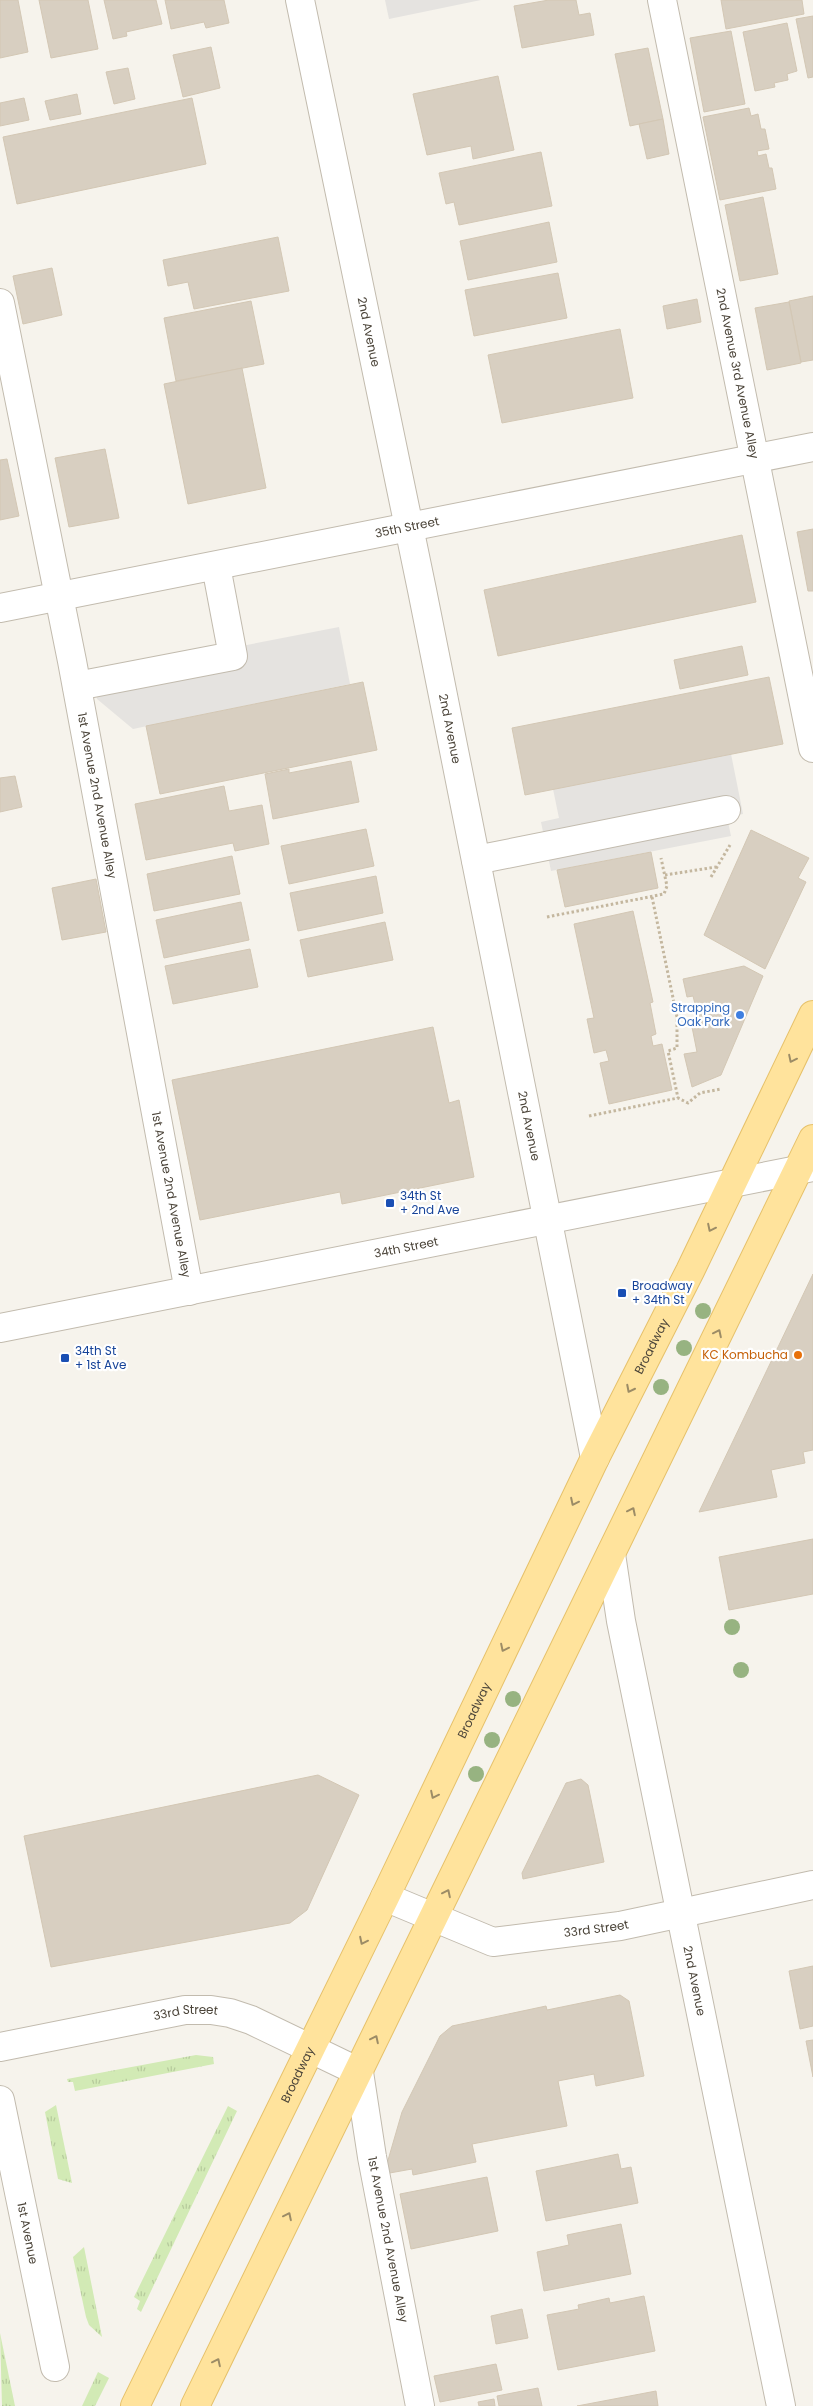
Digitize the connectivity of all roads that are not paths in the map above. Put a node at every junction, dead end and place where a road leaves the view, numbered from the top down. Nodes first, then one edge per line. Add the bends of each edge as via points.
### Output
1 (300, 0) edge
2 (662, 0) edge
3 (0, 303) edge
4 (813, 447) edge
5 (754, 458) junction
6 (409, 528) junction
7 (216, 566) junction
8 (59, 596) junction
9 (0, 608) edge
10 (77, 686) junction
11 (813, 748) edge
12 (726, 810) dead end
13 (476, 860) junction
14 (813, 1015) edge
15 (813, 1139) edge
16 (806, 1169) edge
17 (732, 1184) junction
18 (547, 1218) junction
19 (190, 1291) junction
20 (0, 1328) edge
21 (595, 1458) junction
22 (611, 1554) junction
23 (813, 1885) edge
24 (384, 1897) junction
25 (682, 1912) junction
26 (435, 1918) junction
27 (0, 2047) edge
28 (311, 2048) junction
29 (359, 2072) junction
30 (0, 2100) edge
31 (55, 2367) dead end
32 (135, 2406) edge
33 (195, 2406) edge
34 (420, 2406) edge
35 (781, 2406) edge

1 - 6 street, 2nd Avenue
2 - 5 street, 2nd Avenue 3rd Avenue Alley
3 - 8 street, 1st Avenue 2nd Avenue Alley
4 - 5 street, 35th Street
5 - 6 street, 35th Street
5 - 11 street, 2nd Avenue 3rd Avenue Alley
6 - 7 street, 35th Street
6 - 13 street, 2nd Avenue
7 - 8 street, 35th Street
7 - 10 street via 233,656
8 - 9 street, 35th Street
8 - 10 street, 1st Avenue 2nd Avenue Alley
10 - 19 street, 1st Avenue 2nd Avenue Alley
12 - 13 street
13 - 18 street, 2nd Avenue
14 -> 17 main road, Broadway
15 - 16 main road
16 - 17 street, 34th Street
22 -> 16 main road
17 - 18 street, 34th Street
17 -> 21 main road, Broadway
18 - 19 street, 34th Street
18 - 21 street, 2nd Avenue
19 - 20 street, 34th Street
21 -> 24 main road, Broadway
22 - 25 street, 2nd Avenue
26 -> 22 main road
23 - 25 street, 33rd Street
24 - 26 street, 33rd Street
24 -> 28 main road, Broadway
25 - 26 street, 33rd Street via 620,1926 493,1942
25 - 35 street, 2nd Avenue
29 -> 26 main road
27 - 28 street, 33rd Street via 185,2010 211,2010 251,2020
28 - 29 street, 33rd Street
28 - 32 main road, Broadway
33 -> 29 main road
29 - 34 street, 1st Avenue 2nd Avenue Alley
30 - 31 street, 1st Avenue

